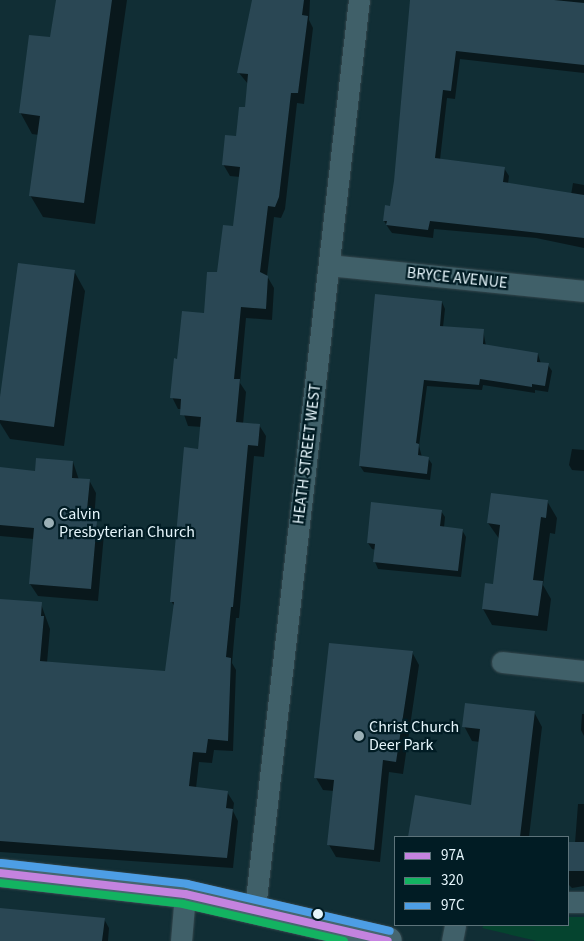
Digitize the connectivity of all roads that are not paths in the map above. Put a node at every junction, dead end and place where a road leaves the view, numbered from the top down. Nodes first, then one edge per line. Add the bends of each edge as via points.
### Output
1 (359, 0) edge
2 (329, 265) junction
3 (584, 290) edge
4 (502, 662) dead end
5 (584, 671) edge
6 (0, 873) edge
7 (185, 894) junction
8 (569, 902) edge
9 (584, 902) edge
10 (255, 908) junction
11 (455, 926) edge
12 (181, 941) edge
13 (388, 941) edge
14 (452, 941) edge

1 - 2 street, HEATH STREET WEST
2 - 3 street, BRYCE AVENUE
2 - 10 street, HEATH STREET WEST
4 - 5 street
6 - 7 main road
7 - 10 main road
7 - 12 street
8 - 9 street
10 - 13 main road
11 - 14 street

